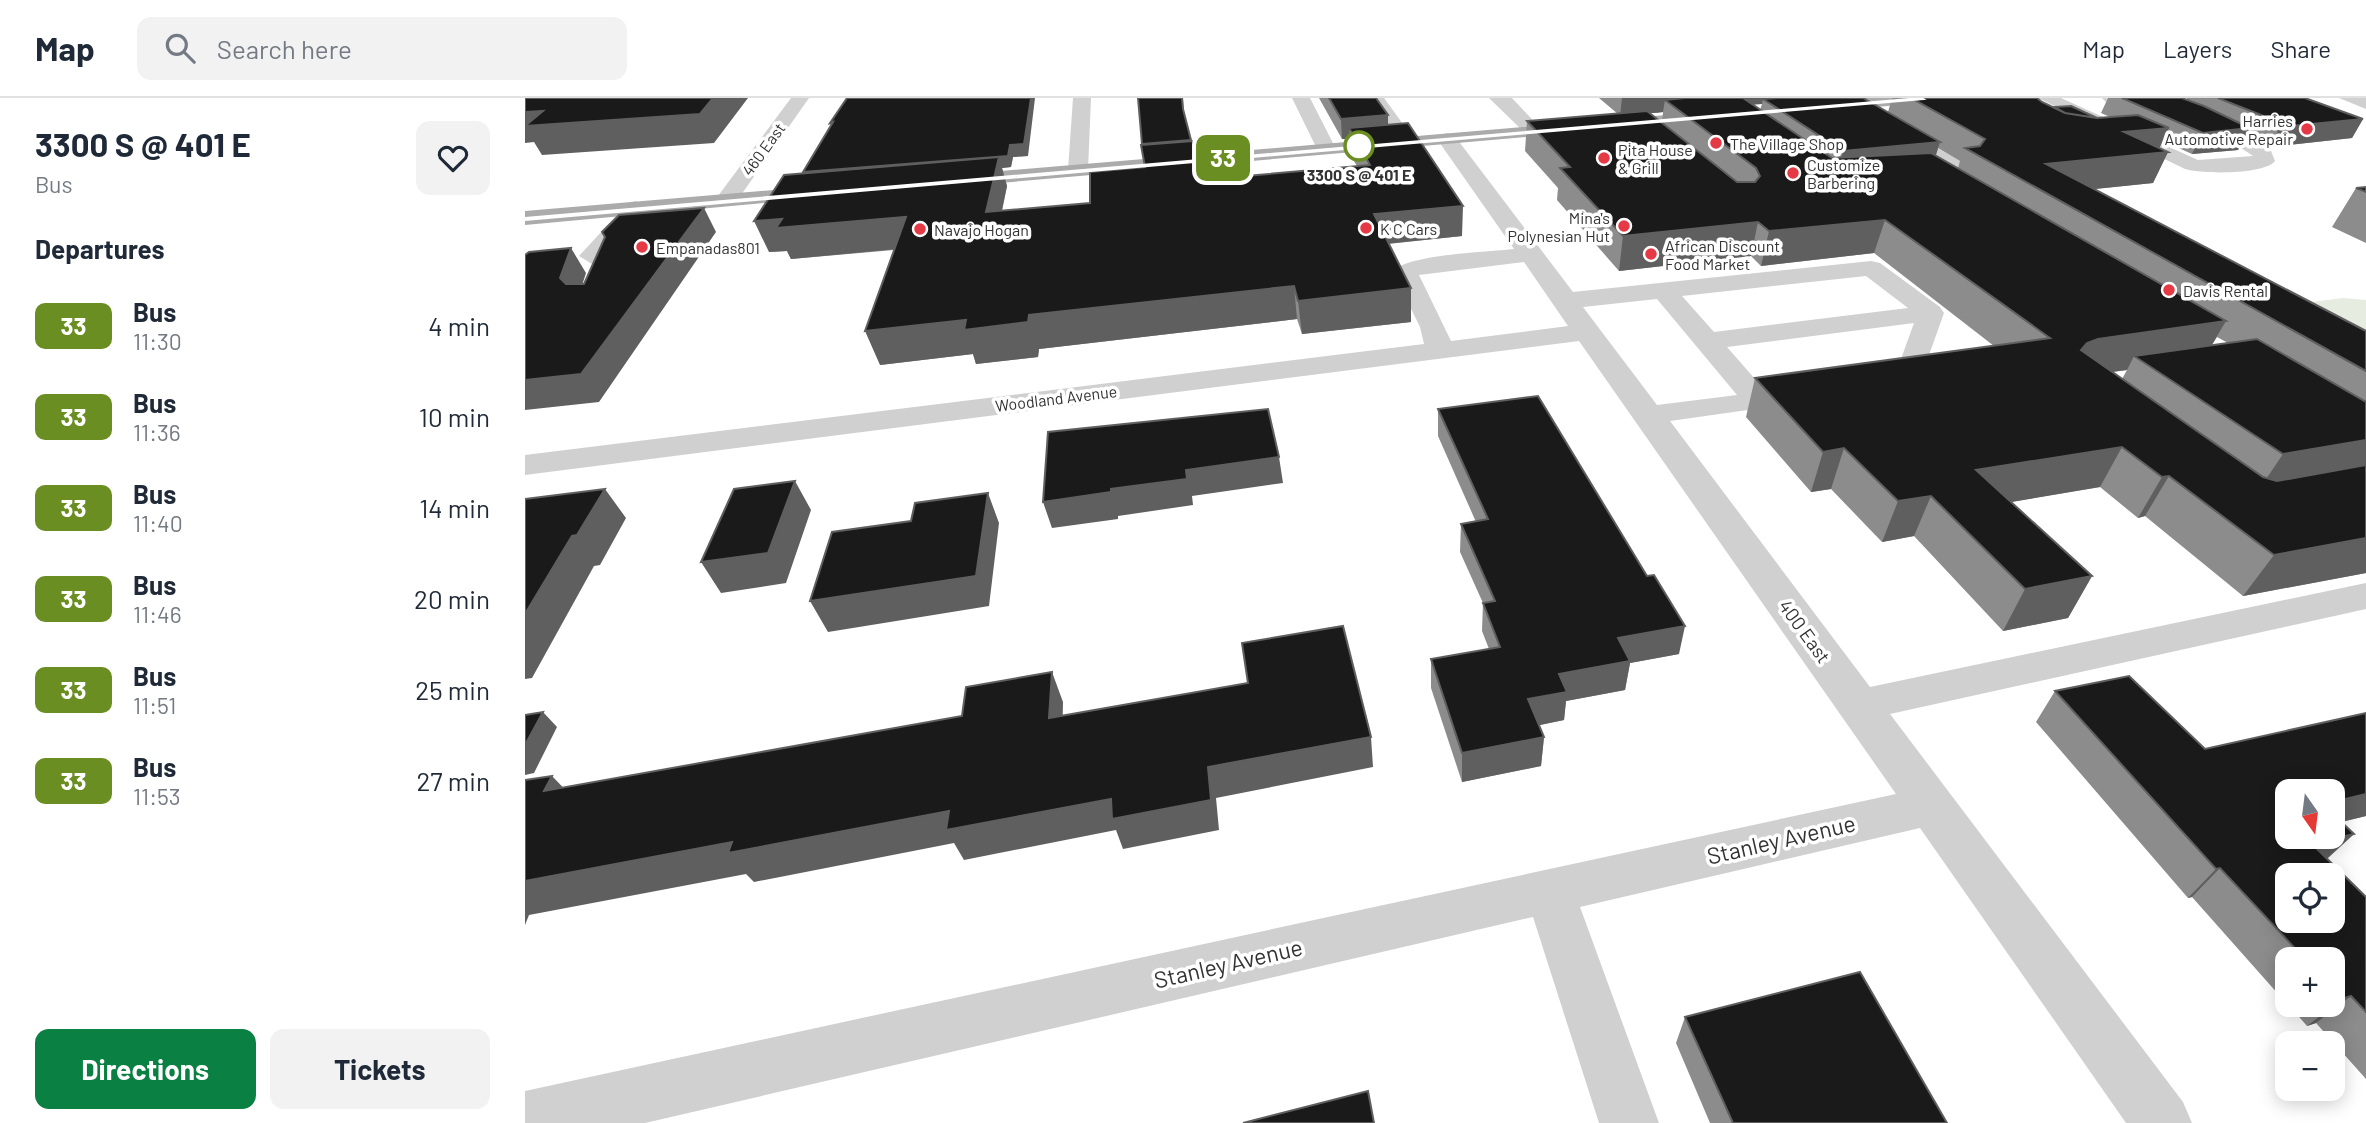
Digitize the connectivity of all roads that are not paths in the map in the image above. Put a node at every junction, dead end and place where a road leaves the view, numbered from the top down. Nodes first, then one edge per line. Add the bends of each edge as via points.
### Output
1 (800, 98) edge
2 (1082, 98) edge
3 (1301, 98) edge
4 (1375, 98) edge
5 (1922, 98) edge
6 (2111, 98) edge
7 (2348, 98) edge
8 (1506, 99) edge
9 (2046, 103) edge
10 (1851, 104) junction
11 (2366, 104) edge
12 (1799, 108) edge
13 (1734, 114) edge
14 (1637, 122) junction
15 (1534, 131) junction
16 (2126, 136) junction
17 (1447, 139) junction
18 (2086, 140) edge
19 (1406, 142) junction
20 (1664, 145) edge
21 (1327, 149) junction
22 (1078, 170) junction
23 (929, 183) edge
24 (848, 190) edge
25 (1953, 191) edge
26 (726, 200) junction
27 (636, 208) junction
28 (525, 218) edge
29 (1531, 254) junction
30 (1664, 291) junction
31 (1565, 301) junction
32 (591, 302) edge
33 (1931, 313) junction
34 (1587, 332) junction
35 (1707, 341) junction
36 (1440, 351) junction
37 (1854, 386) edge
38 (1648, 415) junction
39 (525, 464) edge
40 (2366, 596) edge
41 (1859, 705) junction
42 (1931, 806) junction
43 (1549, 891) junction
44 (525, 1121) edge
45 (1629, 1123) edge
46 (2162, 1123) edge

1 - 26 street, 460 East
2 - 22 street
3 - 21 street
4 - 19 street
5 - 10 main road
6 - 16 street via 2131,107 2159,105 2184,115 2243,140 2264,155 2265,161 2206,168
7 - 11 street
8 - 15 street
9 - 16 street
10 - 12 main road
10 - 25 street via 1962,170 1919,174
13 - 14 main road
14 - 15 main road
14 - 20 street
15 - 17 main road
16 - 18 street
17 - 19 main road
17 - 29 street, 400 East
19 - 21 main road
21 - 22 main road
22 - 23 main road
24 - 26 main road
26 - 27 main road
27 - 28 main road
27 - 32 street via 579,257 605,261
29 - 31 street, 400 East
29 - 36 street via 1405,272
30 - 31 street
30 - 33 street via 1871,268
30 - 35 street
31 - 34 street, 400 East
33 - 35 street
33 - 37 street via 1909,377
34 - 36 street, Woodland Avenue
34 - 38 street, 400 East
35 - 38 street via 1772,399
36 - 39 street, Woodland Avenue
38 - 41 street, 400 East
40 - 41 street
41 - 42 street, 400 East
42 - 43 street, Stanley Avenue
42 - 46 street, 400 East
43 - 44 street, Stanley Avenue
43 - 45 street

